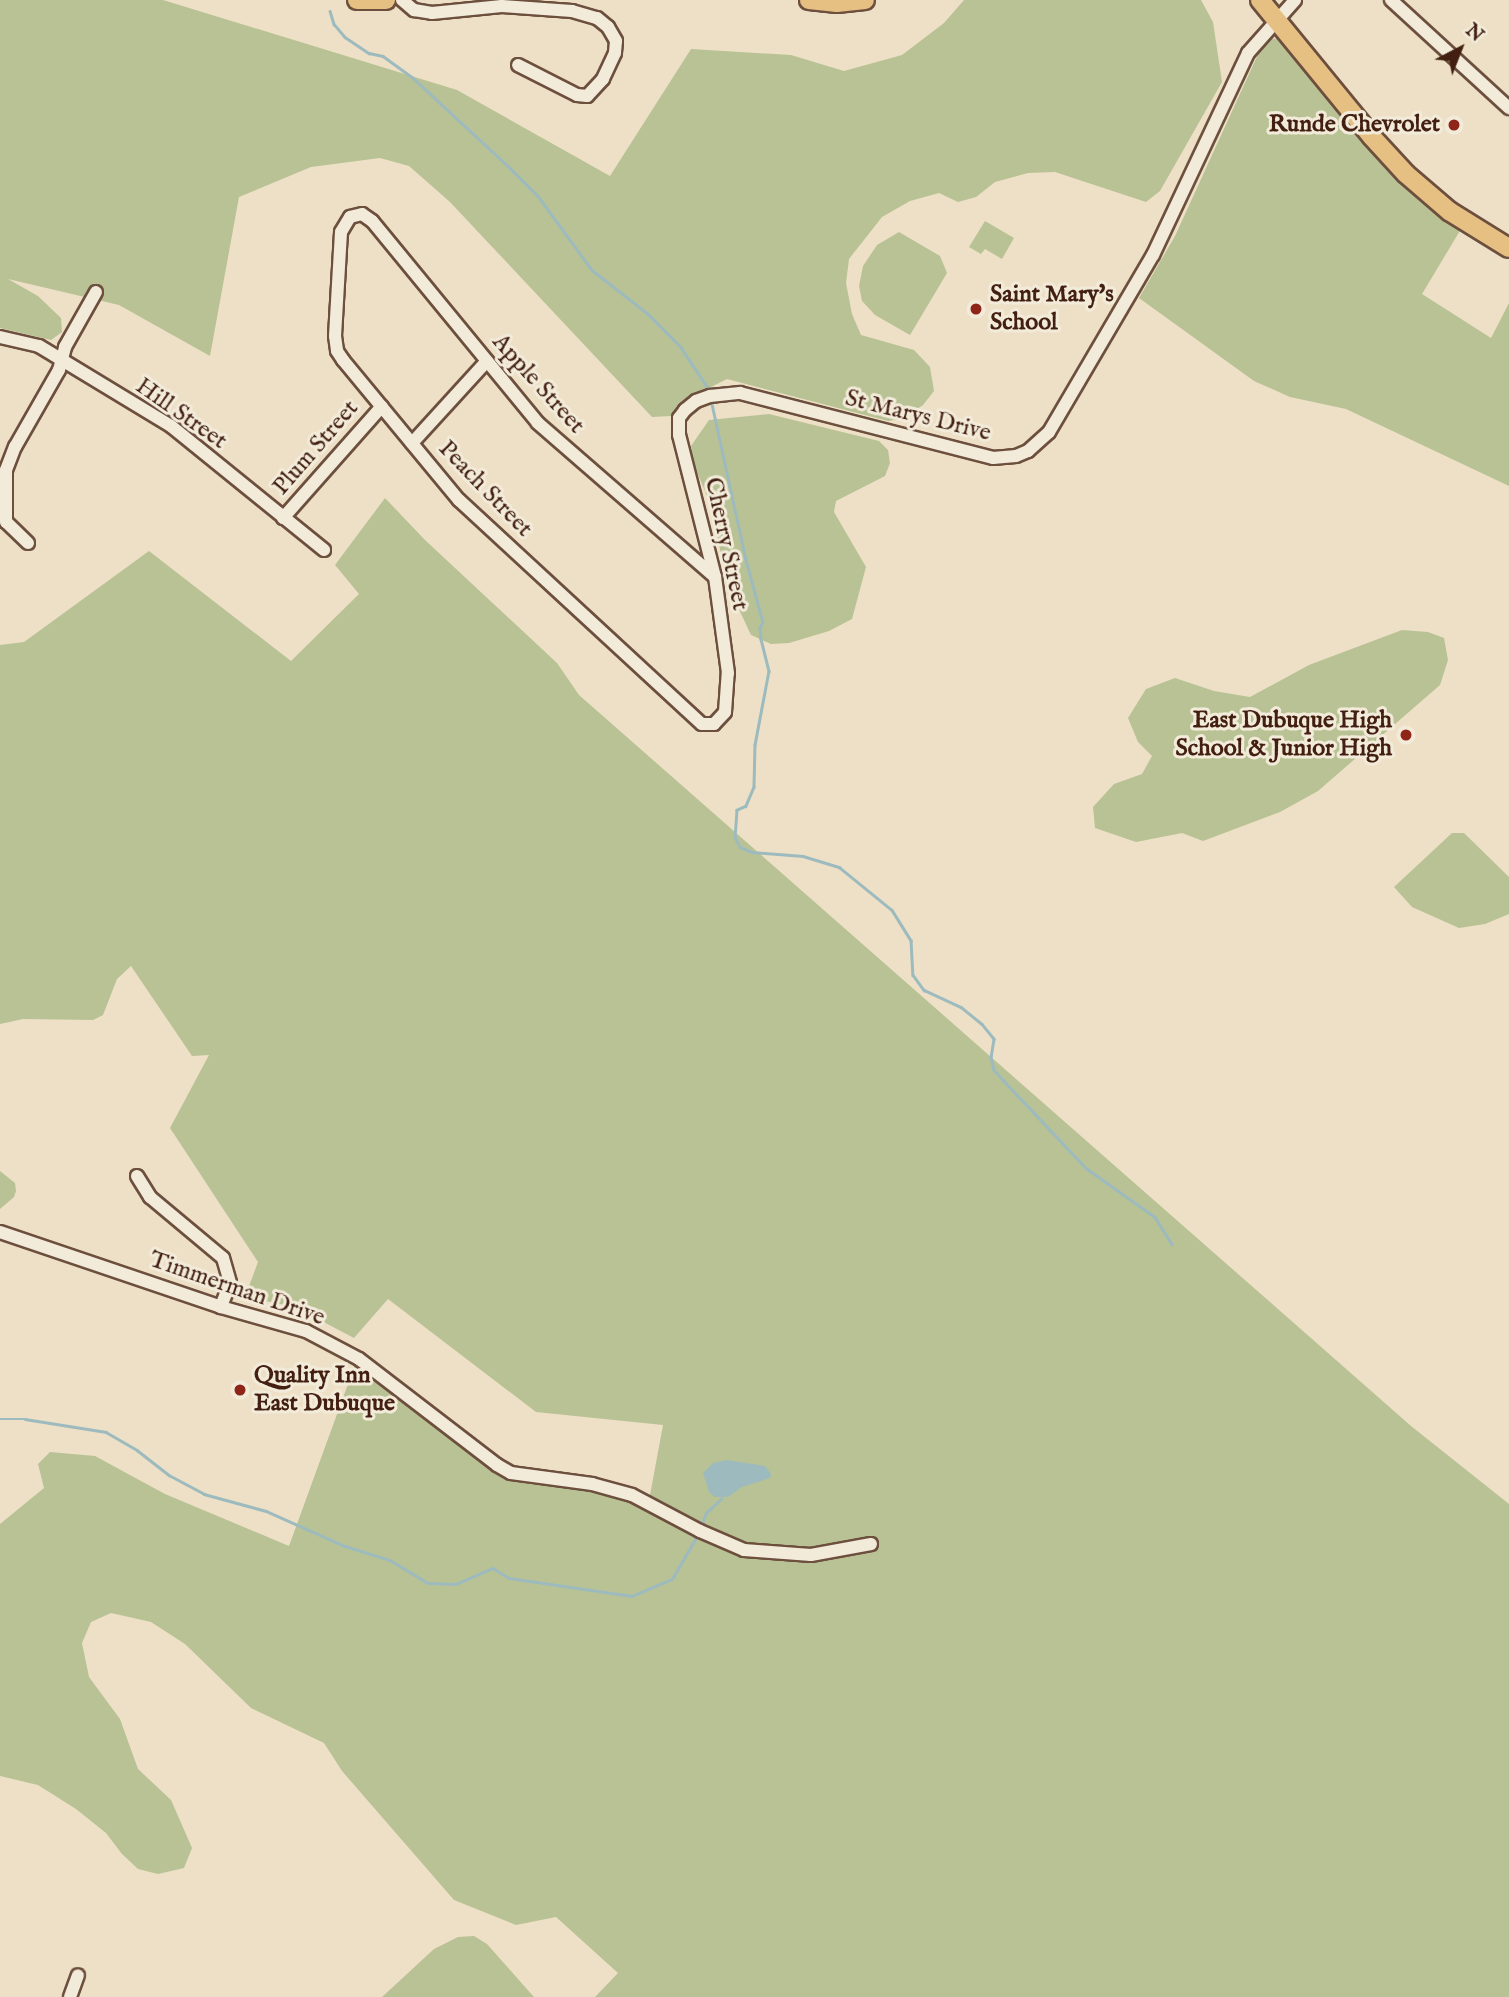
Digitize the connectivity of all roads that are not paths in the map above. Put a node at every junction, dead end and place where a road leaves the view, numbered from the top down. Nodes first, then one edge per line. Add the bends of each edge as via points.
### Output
1 (357, 0) edge
2 (386, 0) edge
3 (402, 0) edge
4 (809, 0) edge
5 (866, 0) edge
6 (1260, 0) edge
7 (1295, 0) edge
8 (1391, 0) edge
9 (1277, 19) junction
10 (518, 65) dead end
11 (1509, 108) edge
12 (347, 220) joint
13 (1509, 248) edge
14 (96, 292) dead end
15 (0, 337) edge
16 (60, 360) junction
17 (487, 361) junction
18 (717, 395) joint
19 (382, 406) junction
20 (412, 443) junction
21 (283, 518) junction
22 (28, 543) dead end
23 (324, 551) dead end
24 (715, 577) junction
25 (717, 723) joint
26 (137, 1176) dead end
27 (0, 1231) edge
28 (221, 1307) junction
29 (871, 1544) dead end
30 (78, 1975) dead end
31 (70, 1997) edge

1 - 2 main road
3 - 10 street via 414,10 432,13 489,7 580,13 603,22 616,41 615,53 587,96 576,95
4 - 5 main road
6 - 9 main road
7 - 9 street, St Marys Drive
8 - 11 street
9 - 13 main road via 1372,137 1435,200
9 - 18 street, St Marys Drive via 1248,53 1153,255 1049,432 1028,451 993,458 754,396
12 - 17 street, Apple Street via 358,213 372,220
12 - 19 street, Peach Street via 341,232 335,344
14 - 16 street
15 - 16 street, Hill Street via 32,343
16 - 21 street, Hill Street via 181,433
16 - 22 street via 59,370 6,470 6,522
17 - 20 street
17 - 24 street, Apple Street via 538,423
18 - 24 street, Cherry Street via 692,404 679,418
19 - 20 street, Peach Street
19 - 21 street, Plum Street
20 - 25 street, Peach Street via 459,500 702,724
21 - 23 street, Hill Street
24 - 25 street, Cherry Street via 728,673 725,712
26 - 28 street via 150,1197 223,1258 230,1283
27 - 28 street, Timmerman Drive
28 - 29 street, Timmerman Drive via 288,1323 333,1344 511,1473 592,1484 632,1495 744,1550 811,1555
30 - 31 street

